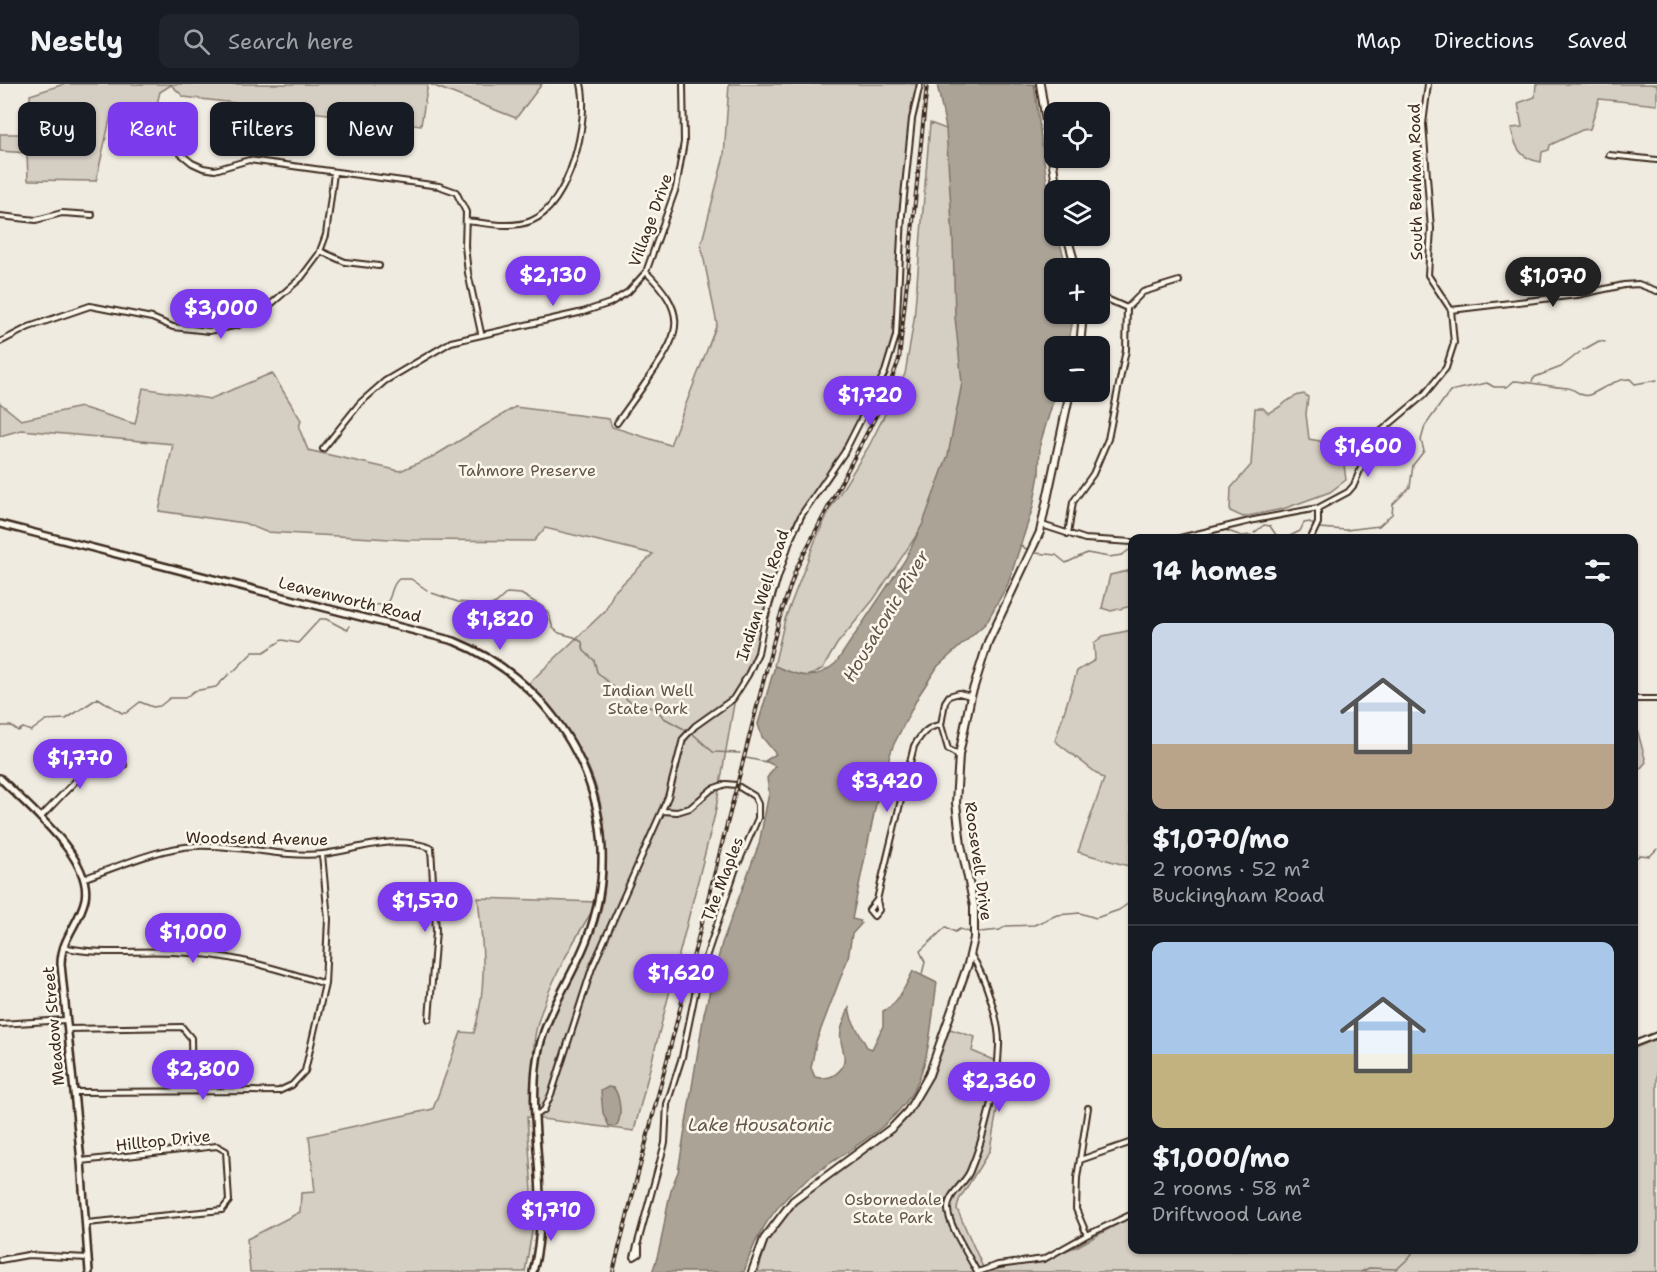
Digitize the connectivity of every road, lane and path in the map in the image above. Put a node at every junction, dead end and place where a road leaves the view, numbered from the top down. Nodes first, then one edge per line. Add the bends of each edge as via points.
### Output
1 (581, 84) edge
2 (683, 84) edge
3 (920, 84) edge
4 (1040, 84) edge
5 (1428, 84) edge
6 (1609, 155) dead end
7 (186, 156) edge
8 (1657, 160) edge
9 (334, 173) junction
10 (1055, 180) edge
11 (92, 215) dead end
12 (0, 216) edge
13 (466, 221) junction
14 (320, 250) junction
15 (379, 266) dead end
16 (646, 273) junction
17 (1179, 281) dead end
18 (1657, 291) edge
19 (1110, 300) edge
20 (1127, 308) junction
21 (1451, 309) junction
22 (481, 333) junction
23 (0, 342) edge
24 (1068, 402) edge
25 (617, 423) dead end
26 (323, 449) dead end
27 (1318, 508) junction
28 (0, 524) edge
29 (1042, 525) junction
30 (1068, 534) junction
31 (1196, 534) edge
32 (1313, 534) edge
33 (1128, 542) edge
34 (971, 696) junction
35 (1638, 699) edge
36 (1657, 699) edge
37 (941, 725) junction
38 (959, 755) junction
39 (124, 765) dead end
40 (0, 778) edge
41 (663, 811) junction
42 (39, 819) junction
43 (322, 854) junction
44 (85, 878) junction
45 (877, 900) dead end
46 (63, 947) junction
47 (971, 955) junction
48 (325, 984) junction
49 (429, 1019) dead end
50 (66, 1020) junction
51 (0, 1024) edge
52 (67, 1029) junction
53 (1657, 1035) edge
54 (1638, 1042) edge
55 (192, 1090) junction
56 (73, 1092) junction
57 (1088, 1108) dead end
58 (535, 1116) junction
59 (1128, 1143) edge
60 (1080, 1160) junction
61 (81, 1161) junction
62 (1128, 1216) edge
63 (85, 1223) junction
64 (1087, 1234) junction
65 (639, 1246) dead end
66 (88, 1258) junction
67 (0, 1260) edge
68 (89, 1272) edge
69 (533, 1272) edge
70 (752, 1272) edge
71 (977, 1272) edge

1 - 13 street via 584,119 568,174 552,207 520,224
2 - 16 street, Village Drive via 682,162
3 - 41 street, Indian Well Road via 912,119 902,215 896,336 885,372 841,459 802,514 791,538 748,675 733,699 688,732 681,743
4 - 10 main road
5 - 21 street, South Benham Road via 1424,116 1431,229 1428,275
6 - 8 street
7 - 9 street via 203,168 215,170 249,160
9 - 13 street via 439,186 456,192
9 - 14 street via 326,235
11 - 12 street via 53,214 36,220
13 - 22 street via 468,273
14 - 15 street via 345,261
14 - 23 street via 301,278 270,305 239,324 206,331 173,327 152,318 90,306 29,327
16 - 22 street, Village Drive via 628,292 597,308
16 - 25 street via 669,299 676,329 670,348
17 - 20 street via 1143,292
18 - 21 street via 1638,284 1624,285 1577,295
19 - 20 street
20 - 30 street via 1126,350 1108,438 1093,474 1073,502
21 - 27 street via 1454,343 1443,372 1424,395 1373,438 1351,489
22 - 26 street, Village Drive via 451,342 385,381 360,403
24 - 29 main road, Roosevelt Drive
27 - 31 street
27 - 32 street via 1318,524
28 - 58 main road, Leavenworth Road via 439,636 489,658 534,692 565,730 584,766 596,801 603,845 594,920 541,1041
29 - 30 street
29 - 34 main road, Roosevelt Drive via 988,642
30 - 33 street
34 - 37 street via 949,696
34 - 38 main road, Roosevelt Drive
35 - 36 street
37 - 38 street via 948,750
37 - 45 street via 923,733 914,746
38 - 47 main road, Roosevelt Drive via 957,821 975,914
39 - 42 street via 88,768
40 - 42 main road
41 - 58 street, Indian Well Road via 592,968 552,1092 544,1110
41 - 65 street, The Maples via 690,808 712,789 726,784 736,785 754,796 758,804 758,818 735,871 697,984 682,1057 667,1104 665,1143
42 - 44 main road via 75,857
43 - 44 street, Woodsend Avenue via 194,846
43 - 48 street via 328,919
43 - 49 street, Woodsend Avenue via 387,842 411,841 431,848 436,931
44 - 46 main road, Meadow Street via 82,909
46 - 48 street via 86,952 218,956
46 - 50 main road, Meadow Street
47 - 70 main road, Roosevelt Drive via 929,1075 908,1111 893,1127 793,1201 764,1239
47 - 71 street via 987,989 999,1045 977,1155 969,1175 951,1197 948,1212
48 - 55 street via 308,1064 299,1079 279,1090
50 - 51 street
50 - 52 main road, Meadow Street
52 - 55 street via 182,1027 191,1038
52 - 56 main road, Meadow Street
53 - 54 street
55 - 56 street
56 - 61 main road, Meadow Street
57 - 60 street
58 - 69 main road, Leavenworth Road via 541,1208
59 - 60 street
60 - 64 street via 1076,1209
61 - 63 main road, Meadow Street
61 - 63 street, Hilltop Drive via 217,1146 226,1151 229,1201 222,1210
62 - 64 street
63 - 66 main road, Meadow Street
64 - 71 street via 1044,1259
66 - 67 street via 28,1255
66 - 68 main road, Meadow Street

